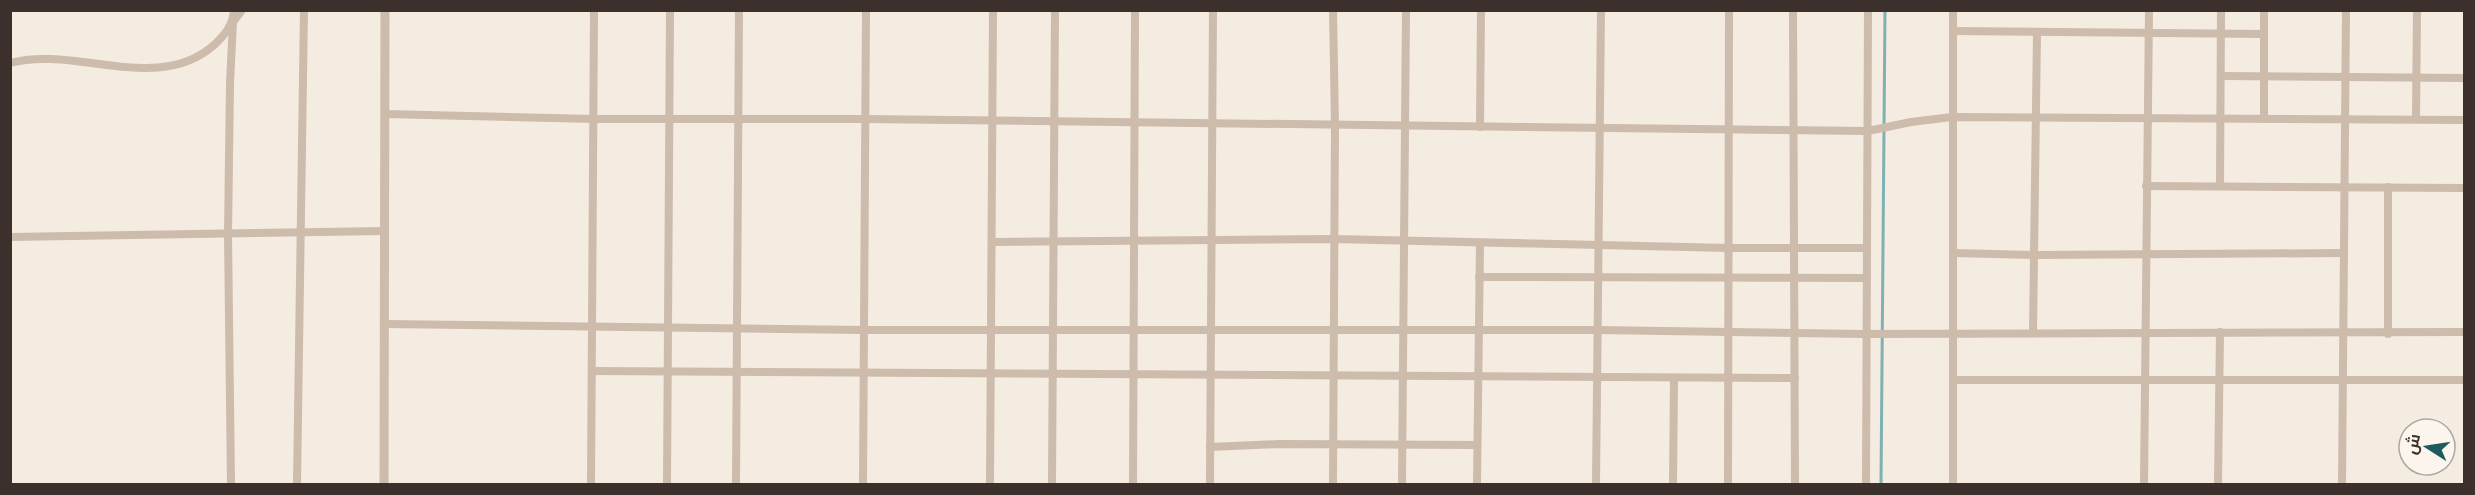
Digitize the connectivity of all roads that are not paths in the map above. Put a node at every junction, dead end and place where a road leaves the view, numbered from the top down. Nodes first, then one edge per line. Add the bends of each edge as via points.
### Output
1 (234, 10) edge
2 (242, 10) edge
3 (304, 10) edge
4 (385, 10) edge
5 (594, 10) edge
6 (670, 10) edge
7 (739, 10) edge
8 (866, 10) edge
9 (993, 10) edge
10 (1055, 10) edge
11 (1135, 10) edge
12 (1213, 10) edge
13 (1333, 10) edge
14 (1406, 10) edge
15 (1480, 10) edge
16 (1601, 10) edge
17 (1728, 10) edge
18 (1793, 10) edge
19 (1869, 10) edge
20 (1953, 10) edge
21 (2149, 10) edge
22 (2221, 10) edge
23 (2264, 10) edge
24 (2346, 10) edge
25 (2417, 10) edge
26 (233, 22) junction
27 (1953, 31) junction
28 (2037, 32) junction
29 (2149, 33) junction
30 (2221, 33) junction
31 (2265, 34) junction
32 (10, 63) edge
33 (2265, 75) junction
34 (2221, 76) junction
35 (2345, 76) junction
36 (2416, 77) junction
37 (2464, 78) edge
38 (385, 114) junction
39 (1952, 117) junction
40 (595, 118) junction
41 (2036, 118) junction
42 (2148, 118) junction
43 (2220, 118) junction
44 (669, 119) junction
45 (864, 119) junction
46 (2264, 119) junction
47 (2345, 119) junction
48 (2415, 119) junction
49 (738, 120) junction
50 (2464, 120) edge
51 (992, 121) junction
52 (1055, 122) junction
53 (1136, 122) junction
54 (1212, 124) junction
55 (1335, 126) junction
56 (1405, 126) junction
57 (1480, 127) junction
58 (1600, 128) junction
59 (1729, 129) junction
60 (1793, 130) junction
61 (1868, 131) junction
62 (2146, 186) junction
63 (2220, 186) junction
64 (2344, 186) junction
65 (2388, 187) junction
66 (2464, 188) edge
67 (384, 231) junction
68 (301, 233) junction
69 (228, 234) junction
70 (10, 237) edge
71 (1335, 239) junction
72 (1211, 240) junction
73 (1404, 240) junction
74 (1134, 241) junction
75 (993, 242) junction
76 (1054, 242) junction
77 (1480, 243) junction
78 (1599, 244) junction
79 (1729, 248) junction
80 (1794, 248) junction
81 (1867, 248) junction
82 (1953, 253) junction
83 (2344, 253) junction
84 (2035, 255) junction
85 (2145, 255) junction
86 (1479, 277) junction
87 (1598, 277) junction
88 (1729, 278) junction
89 (1794, 278) junction
90 (1867, 278) junction
91 (384, 324) junction
92 (593, 326) junction
93 (668, 328) junction
94 (737, 328) junction
95 (1135, 329) junction
96 (1210, 329) junction
97 (864, 330) junction
98 (992, 330) junction
99 (1334, 330) junction
100 (1479, 330) junction
101 (1598, 330) junction
102 (1053, 331) junction
103 (1403, 331) junction
104 (1795, 332) junction
105 (2144, 332) junction
106 (2220, 332) junction
107 (2464, 332) edge
108 (1728, 333) junction
109 (2033, 333) junction
110 (2388, 333) junction
111 (1865, 334) junction
112 (1953, 334) junction
113 (2344, 334) junction
114 (593, 370) junction
115 (668, 372) junction
116 (738, 372) junction
117 (864, 372) junction
118 (992, 372) junction
119 (1054, 372) junction
120 (1134, 372) junction
121 (1210, 373) junction
122 (1334, 374) junction
123 (1403, 374) junction
124 (1479, 376) junction
125 (1597, 378) junction
126 (1674, 378) junction
127 (1728, 378) junction
128 (1795, 378) junction
129 (1953, 380) junction
130 (2220, 380) junction
131 (2342, 380) junction
132 (2464, 380) edge
133 (2144, 381) junction
134 (1334, 445) junction
135 (1402, 445) junction
136 (1477, 446) junction
137 (1210, 447) junction
138 (231, 484) edge
139 (297, 484) edge
140 (384, 484) edge
141 (591, 484) edge
142 (667, 484) edge
143 (736, 484) edge
144 (863, 484) edge
145 (990, 484) edge
146 (1053, 484) edge
147 (1133, 484) edge
148 (1210, 484) edge
149 (1333, 484) edge
150 (1402, 484) edge
151 (1477, 484) edge
152 (1596, 484) edge
153 (1673, 484) edge
154 (1728, 484) edge
155 (1795, 484) edge
156 (1866, 484) edge
157 (1953, 484) edge
158 (2144, 484) edge
159 (2218, 484) edge
160 (2342, 484) edge

1 - 26 street
2 - 26 street
3 - 68 street
4 - 38 street
5 - 40 street
6 - 44 street
7 - 49 street
8 - 45 street
9 - 51 street
10 - 52 street
11 - 53 street
12 - 54 street
13 - 55 street
14 - 56 street
15 - 57 street
16 - 58 street
17 - 59 street
18 - 60 street
19 - 61 street
20 - 27 street
21 - 29 street
22 - 30 street
23 - 31 street
24 - 35 street
25 - 36 street
26 - 32 street via 203,55 160,67 129,68 54,59
26 - 69 street
27 - 28 street
27 - 39 street
28 - 29 street
28 - 41 street
29 - 30 street
29 - 42 street
30 - 31 street
30 - 34 street
31 - 33 street
33 - 34 street
33 - 35 street
33 - 46 street
34 - 43 street
35 - 36 street
35 - 47 street
36 - 37 street
36 - 48 street
38 - 40 street
38 - 67 street
39 - 41 street
39 - 61 street
39 - 82 street
40 - 44 street
40 - 92 street
41 - 42 street
41 - 84 street
42 - 43 street
42 - 62 street
43 - 46 street
43 - 63 street
44 - 49 street
44 - 93 street
45 - 49 street
45 - 51 street
45 - 97 street
46 - 47 street
47 - 48 street
47 - 64 street
48 - 50 street
49 - 94 street
51 - 52 street
51 - 75 street
52 - 53 street
52 - 76 street
53 - 54 street
53 - 74 street
54 - 55 street
54 - 72 street
55 - 56 street
55 - 71 street
56 - 57 street
56 - 73 street
57 - 58 street
58 - 59 street
58 - 78 street
59 - 60 street
59 - 79 street
60 - 61 street
60 - 80 street
61 - 81 street
62 - 63 street
62 - 85 street
63 - 64 street
64 - 65 street
64 - 83 street
65 - 66 street
65 - 110 street
67 - 68 street
67 - 91 street
68 - 69 street
68 - 139 street
69 - 70 street
69 - 138 street
71 - 72 street
71 - 73 street
71 - 99 street
72 - 74 street
72 - 96 street
73 - 77 street
73 - 103 street
74 - 76 street
74 - 95 street
75 - 76 street
75 - 98 street
76 - 102 street
77 - 78 street
77 - 86 street
78 - 79 street
78 - 87 street
79 - 80 street
79 - 88 street
80 - 81 street
80 - 89 street
81 - 90 street
82 - 84 street
82 - 112 street
83 - 85 street
83 - 113 street
84 - 85 street
84 - 109 street
85 - 105 street
86 - 87 street
86 - 100 street
87 - 88 street
87 - 101 street
88 - 89 street
88 - 108 street
89 - 90 street
89 - 104 street
90 - 111 street
91 - 92 street
91 - 140 street
92 - 93 street
92 - 114 street
93 - 94 street
93 - 115 street
94 - 97 street
94 - 116 street
95 - 96 street
95 - 102 street
95 - 120 street
96 - 99 street
96 - 121 street
97 - 98 street
97 - 117 street
98 - 102 street
98 - 118 street
99 - 103 street
99 - 122 street
100 - 101 street
100 - 103 street
100 - 124 street
101 - 108 street
101 - 125 street
102 - 119 street
103 - 123 street
104 - 108 street
104 - 111 street
104 - 128 street
105 - 106 street
105 - 109 street
105 - 133 street
106 - 113 street
106 - 130 street
107 - 110 street
108 - 127 street
109 - 112 street
110 - 113 street
111 - 112 street
111 - 156 street
112 - 129 street
113 - 131 street
114 - 115 street
114 - 141 street
115 - 116 street
115 - 142 street
116 - 117 street
116 - 143 street
117 - 118 street
117 - 144 street
118 - 119 street
118 - 145 street
119 - 120 street
119 - 146 street
120 - 121 street
120 - 147 street
121 - 122 street
121 - 137 street
122 - 123 street
122 - 134 street
123 - 124 street
123 - 135 street
124 - 125 street
124 - 136 street
125 - 126 street
125 - 152 street
126 - 127 street
126 - 153 street
127 - 128 street
127 - 154 street
128 - 155 street
129 - 133 street
129 - 157 street
130 - 131 street
130 - 133 street
130 - 159 street
131 - 132 street
131 - 160 street
133 - 158 street
134 - 135 street
134 - 137 street
134 - 149 street
135 - 136 street
135 - 150 street
136 - 151 street
137 - 148 street

